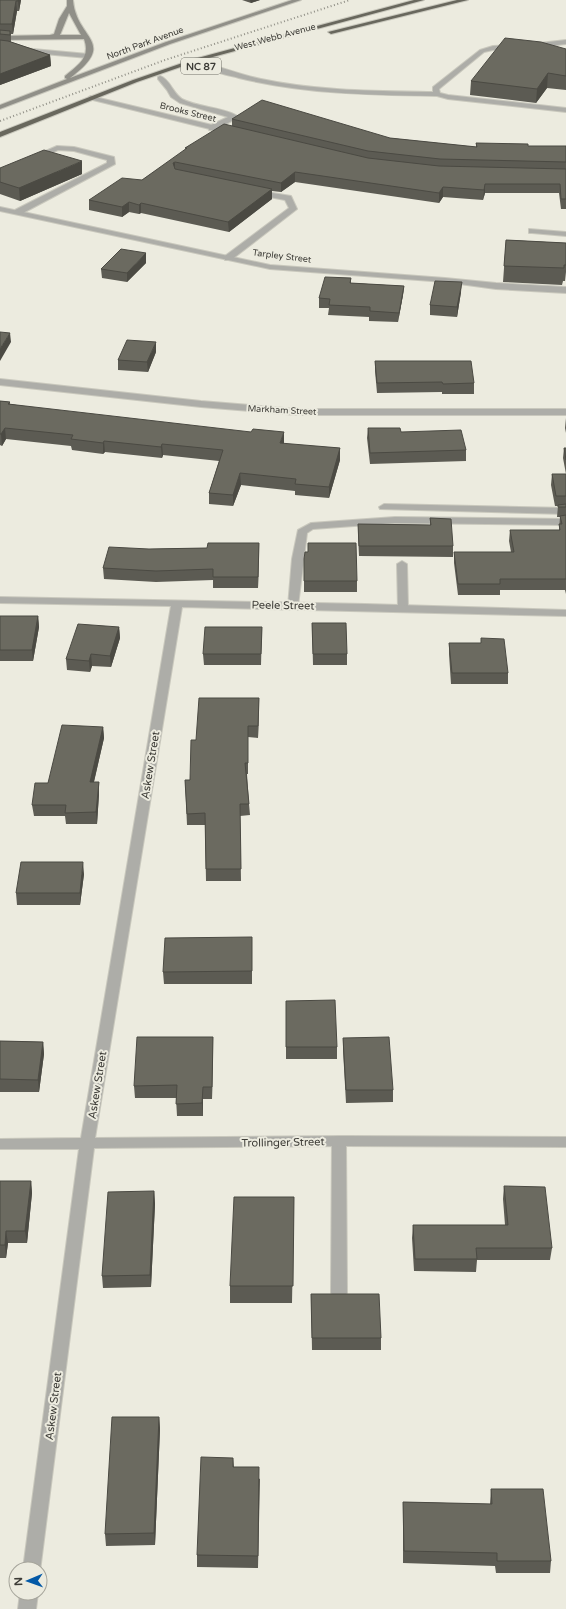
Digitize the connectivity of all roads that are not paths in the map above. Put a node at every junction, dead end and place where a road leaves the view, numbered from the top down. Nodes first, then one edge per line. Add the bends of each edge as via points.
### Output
1 (298, 0) edge
2 (421, 0) edge
3 (465, 0) edge
4 (70, 3) edge
5 (87, 37) junction
6 (0, 38) edge
7 (50, 38) junction
8 (566, 42) edge
9 (522, 47) junction
10 (0, 48) edge
11 (538, 52) edge
12 (88, 56) junction
13 (205, 65) junction
14 (160, 78) junction
15 (54, 86) junction
16 (437, 94) junction
17 (91, 98) junction
18 (0, 107) edge
19 (566, 110) edge
20 (212, 128) junction
21 (234, 133) edge
22 (0, 135) edge
23 (28, 160) edge
24 (249, 190) edge
25 (0, 209) edge
26 (18, 212) junction
27 (532, 231) dead end
28 (566, 234) edge
29 (228, 258) junction
30 (566, 290) edge
31 (0, 382) edge
32 (566, 412) edge
33 (384, 507) dead end
34 (566, 511) edge
35 (566, 522) edge
36 (402, 564) dead end
37 (0, 600) edge
38 (177, 603) junction
39 (293, 606) junction
40 (403, 608) junction
41 (566, 614) edge
42 (339, 1142) junction
43 (566, 1142) edge
44 (0, 1144) edge
45 (87, 1145) junction
46 (339, 1293) edge
47 (33, 1561) edge

1 - 15 street, North Park Avenue via 168,43
2 - 17 highway, West Webb Avenue / NC 87 via 196,60
3 - 13 highway, West Webb Avenue / NC 87 via 312,36
4 - 5 street via 72,14
4 - 7 street via 57,35
5 - 7 street
5 - 12 street via 90,44
6 - 7 street
8 - 9 street
9 - 11 street
9 - 16 street via 482,51 435,88
10 - 12 street
12 - 15 street via 84,63
13 - 14 highway, West Webb Avenue / NC 87
13 - 16 street via 236,75 294,86 354,92
14 - 17 highway, West Webb Avenue / NC 87
14 - 20 street via 176,99 235,117
15 - 18 street, North Park Avenue
16 - 19 street
17 - 20 street, Brooks Street
17 - 22 highway, West Webb Avenue / NC 87
20 - 21 street, Brooks Street
23 - 26 street via 57,148 74,149 111,159 111,164
24 - 29 street via 288,198 293,209
25 - 26 street, Tarpley Street
26 - 29 street, Tarpley Street
27 - 28 street
29 - 30 street, Tarpley Street via 270,267
31 - 32 street, Markham Street via 297,412
33 - 34 street
35 - 39 street via 395,520 311,526 302,532 297,554
36 - 40 street
37 - 38 street, Peele Street
38 - 39 street, Peele Street
38 - 45 street, Askew Street
39 - 40 street, Peele Street
40 - 41 street, Peele Street
42 - 43 street, Trollinger Street
42 - 45 street, Trollinger Street
42 - 46 street
44 - 45 street, Trollinger Street
45 - 47 street, Askew Street

